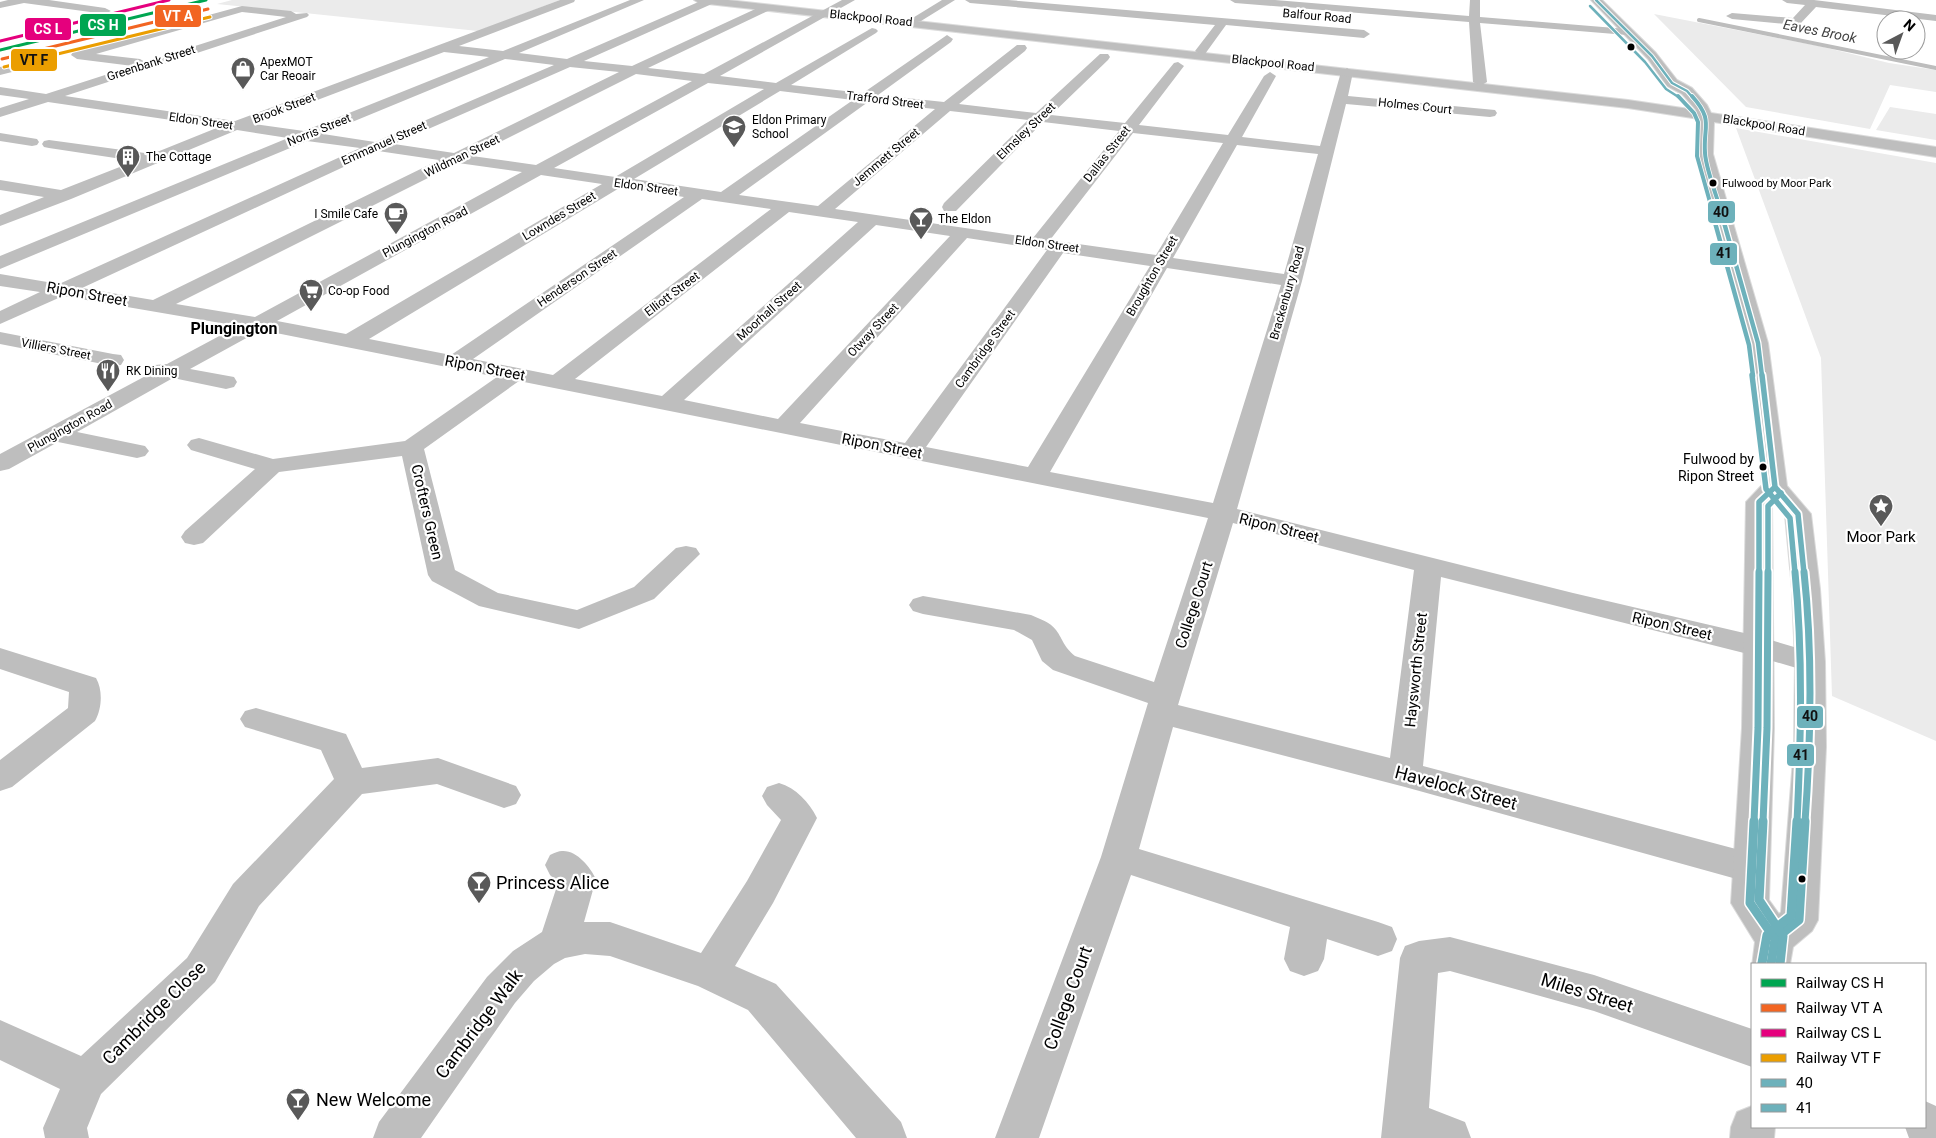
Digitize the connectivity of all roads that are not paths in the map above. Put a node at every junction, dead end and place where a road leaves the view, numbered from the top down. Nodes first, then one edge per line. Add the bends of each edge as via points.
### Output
1 (24, 0) edge
2 (570, 0) edge
3 (746, 0) edge
4 (850, 0) edge
5 (950, 0) edge
6 (970, 0) edge
7 (1108, 0) edge
8 (1235, 0) edge
9 (1475, 0) edge
10 (1596, 0) edge
11 (1787, 0) edge
12 (635, 2) edge
13 (1813, 3) junction
14 (700, 4) edge
15 (0, 5) edge
16 (106, 5) edge
17 (1372, 6) edge
18 (768, 7) junction
19 (1876, 10) edge
20 (830, 11) junction
21 (1096, 11) junction
22 (1732, 16) dead end
23 (1226, 17) junction
24 (917, 19) junction
25 (1087, 20) dead end
26 (1474, 20) junction
27 (871, 32) dead end
28 (1627, 32) junction
29 (1364, 34) junction
30 (946, 40) dead end
31 (444, 48) junction
32 (1361, 48) dead end
33 (1019, 50) dead end
34 (1201, 50) junction
35 (507, 54) junction
36 (1102, 59) dead end
37 (570, 62) junction
38 (148, 64) junction
39 (16, 67) dead end
40 (1175, 69) dead end
41 (634, 70) junction
42 (0, 71) edge
43 (706, 78) junction
44 (1347, 78) junction
45 (1269, 79) dead end
46 (1480, 82) junction
47 (780, 87) junction
48 (1661, 89) junction
49 (0, 91) edge
50 (1612, 96) junction
51 (865, 97) junction
52 (44, 98) junction
53 (946, 107) junction
54 (1675, 107) junction
55 (1703, 112) junction
56 (0, 113) edge
57 (1490, 114) dead end
58 (1039, 118) junction
59 (1767, 125) junction
60 (235, 126) junction
61 (1128, 127) junction
62 (1707, 130) junction
63 (302, 136) junction
64 (0, 137) edge
65 (1846, 137) junction
66 (1232, 140) junction
67 (32, 142) dead end
68 (50, 144) dead end
69 (375, 147) junction
70 (1327, 151) junction
71 (1705, 151) junction
72 (1936, 152) edge
73 (157, 159) junction
74 (456, 159) junction
75 (540, 171) junction
76 (616, 182) junction
77 (0, 185) edge
78 (700, 194) junction
79 (64, 196) junction
80 (724, 198) junction
81 (93, 200) dead end
82 (786, 206) junction
83 (950, 207) dead end
84 (822, 211) junction
85 (872, 219) junction
86 (0, 221) edge
87 (963, 232) junction
88 (1038, 243) junction
89 (1059, 246) junction
90 (1160, 261) junction
91 (0, 263) edge
92 (0, 280) edge
93 (1292, 281) junction
94 (60, 290) junction
95 (156, 306) junction
96 (0, 318) edge
97 (257, 323) junction
98 (0, 338) edge
99 (350, 341) junction
100 (113, 360) dead end
101 (455, 362) junction
102 (146, 367) dead end
103 (170, 371) junction
104 (515, 374) junction
105 (226, 382) dead end
106 (557, 382) junction
107 (666, 404) junction
108 (783, 427) junction
109 (54, 434) junction
110 (199, 445) dead end
111 (412, 447) junction
112 (137, 451) dead end
113 (910, 452) junction
114 (0, 464) edge
115 (272, 466) junction
116 (1035, 477) junction
117 (1775, 488) junction
118 (1222, 513) junction
119 (194, 537) dead end
120 (686, 554) dead end
121 (1428, 566) junction
122 (923, 605) dead end
123 (1757, 646) junction
124 (0, 658) edge
125 (1810, 662) junction
126 (1162, 704) junction
127 (256, 719) dead end
128 (1405, 774) junction
129 (0, 778) edge
130 (352, 782) junction
131 (504, 795) dead end
132 (779, 796) dead end
133 (1119, 857) junction
134 (563, 865) dead end
135 (1751, 868) junction
136 (1311, 918) junction
137 (1378, 939) dead end
138 (558, 944) junction
139 (1773, 952) edge
140 (1304, 959) dead end
141 (710, 973) junction
142 (0, 1040) edge
143 (1751, 1048) edge
144 (86, 1080) junction
145 (1404, 1130) edge
146 (67, 1138) edge
147 (395, 1138) edge
148 (885, 1138) edge
149 (1017, 1138) edge
150 (1449, 1138) edge

1 - 15 main road
1 - 16 main road via 78,7
2 - 31 main road, Brook Street
3 - 20 main road, Blackpool Road
4 - 20 main road, Plungington Road
5 - 24 main road
6 - 21 main road, Balfour Road
7 - 21 main road
8 - 17 main road
8 - 23 main road
9 - 26 main road
10 - 28 main road
11 - 13 main road
12 - 35 main road, Norris Street
13 - 19 main road
13 - 22 main road via 1796,22
14 - 18 main road, Blackpool Road
14 - 37 main road, Emmanuel Street
17 - 26 main road
17 - 29 main road
18 - 20 main road, Blackpool Road
18 - 41 main road, Wildman Street
20 - 24 main road, Blackpool Road
20 - 43 main road, Plungington Road
20 - 44 main road, Blackpool Road
21 - 23 main road, Balfour Road
21 - 25 main road
23 - 29 main road, Balfour Road
23 - 34 main road
24 - 34 main road, Blackpool Road
26 - 28 main road
26 - 46 main road
27 - 47 main road, Lowndes Street
28 - 48 main road via 1652,56
29 - 32 main road
30 - 51 main road
31 - 35 main road, Trafford Street
31 - 60 main road, Brook Street
33 - 53 main road, Jemmett Street
34 - 44 main road, Blackpool Road
35 - 37 main road, Trafford Street
35 - 63 main road, Norris Street
36 - 58 main road, Elmsley Street
37 - 41 main road, Trafford Street
37 - 69 main road, Emmanuel Street
38 - 38 main road, Greenbank Street via 303,15 242,9 77,55
38 - 52 main road, Greenbank Street
39 - 42 main road
40 - 61 main road, Dallas Street
41 - 43 main road, Trafford Street
41 - 74 main road, Wildman Street
43 - 47 main road, Trafford Street
43 - 75 main road, Plungington Road
44 - 46 main road, Blackpool Road
44 - 54 main road, Blackpool Road
44 - 57 main road, Holmes Court
44 - 70 main road, Brackenbury Road
45 - 66 main road, Broughton Street
46 - 50 main road, Blackpool Road
47 - 51 main road, Trafford Street
47 - 76 main road, Lowndes Street
48 - 50 main road
48 - 54 main road
48 - 55 main road via 1687,91
49 - 52 main road, Eldon Street
50 - 54 main road, Blackpool Road
51 - 53 main road, Trafford Street
51 - 80 main road
52 - 56 main road, Greenbank Street
52 - 60 main road, Eldon Street
53 - 58 main road, Trafford Street
53 - 84 main road, Jemmett Street
54 - 55 main road, Blackpool Road
54 - 71 main road
55 - 59 main road, Blackpool Road
55 - 62 main road
55 - 65 main road, Blackpool Road via 1803,126
58 - 61 main road, Trafford Street
58 - 83 main road, Elmsley Street
59 - 62 main road via 1724,126
59 - 65 main road, Blackpool Road
60 - 63 main road, Eldon Street
60 - 73 main road, Brook Street
61 - 66 main road, Trafford Street
61 - 88 main road, Dallas Street
62 - 71 main road
63 - 69 main road, Eldon Street
63 - 91 main road, Norris Street
64 - 67 main road
65 - 72 main road, Blackpool Road
66 - 70 main road, Trafford Street
66 - 90 main road, Broughton Street
68 - 73 main road
69 - 74 main road, Eldon Street
69 - 94 main road, Emmanuel Street
70 - 93 main road, Brackenbury Road
71 - 117 main road via 1758,342
73 - 79 main road, Brook Street
74 - 75 main road, Eldon Street
74 - 95 main road, Wildman Street
75 - 76 main road, Eldon Street
75 - 97 main road, Plungington Road
76 - 78 main road, Eldon Street
76 - 99 main road, Lowndes Street
77 - 79 main road
78 - 80 main road, Eldon Street
78 - 101 main road, Henderson Street
79 - 81 main road
79 - 86 main road, Brook Street
80 - 82 main road, Eldon Street
82 - 84 main road, Eldon Street
82 - 106 main road, Elliott Street
84 - 85 main road, Eldon Street
85 - 87 main road, Eldon Street
85 - 107 main road, Moorhall Street
87 - 88 main road, Eldon Street
87 - 108 main road, Otway Street
88 - 89 main road, Eldon Street
89 - 90 main road, Eldon Street
89 - 113 main road, Cambridge Street
90 - 93 main road, Eldon Street
90 - 116 main road, Broughton Street
92 - 94 main road, Ripon Street
93 - 118 main road, Brackenbury Road
94 - 95 main road, Ripon Street
94 - 96 main road
95 - 97 main road, Ripon Street
97 - 99 main road, Ripon Street
97 - 103 main road, Plungington Road
98 - 100 main road, Villiers Street
99 - 101 main road, Ripon Street
101 - 104 main road, Ripon Street
102 - 103 main road
103 - 105 main road
103 - 109 main road, Plungington Road
104 - 106 main road, Ripon Street
104 - 111 main road, Crofters Green
106 - 107 main road, Ripon Street
107 - 108 main road, Ripon Street
108 - 113 main road, Ripon Street
109 - 112 main road
109 - 114 main road, Plungington Road
110 - 115 main road, Crofters Green
111 - 115 main road, Crofters Green
111 - 120 main road, Crofters Green via 442,575 489,600 579,620 644,593
113 - 116 main road, Ripon Street
115 - 119 main road
116 - 118 main road, Ripon Street
117 - 123 main road via 1759,502
117 - 125 main road via 1798,514
118 - 121 main road, Ripon Street
118 - 126 main road, College Court
121 - 123 main road, Ripon Street
121 - 128 main road, Haysworth Street
122 - 126 main road via 1021,622 1044,635 1054,654 1064,663
123 - 125 main road, Ripon Street
123 - 135 main road via 1758,728
124 - 129 main road via 85,686 84,713
125 - 139 main road via 1810,747 1799,920
126 - 128 main road, Havelock Street
126 - 133 main road, College Court
127 - 130 main road via 334,742
128 - 135 main road, Havelock Street
130 - 131 main road via 438,771
130 - 144 main road, Cambridge Close via 246,895 202,970
132 - 141 main road via 800,818 760,892
133 - 136 main road
133 - 149 main road, College Court
134 - 138 main road via 578,879
135 - 139 main road via 1750,903
136 - 137 main road
136 - 140 main road
138 - 141 main road via 585,938 610,939
138 - 147 main road, Cambridge Walk via 539,952 501,990
141 - 148 main road via 762,997
142 - 144 main road
143 - 145 main road, Miles Street via 1594,993 1450,954 1419,958
144 - 146 main road, Cambridge Close via 65,1128
145 - 150 main road

